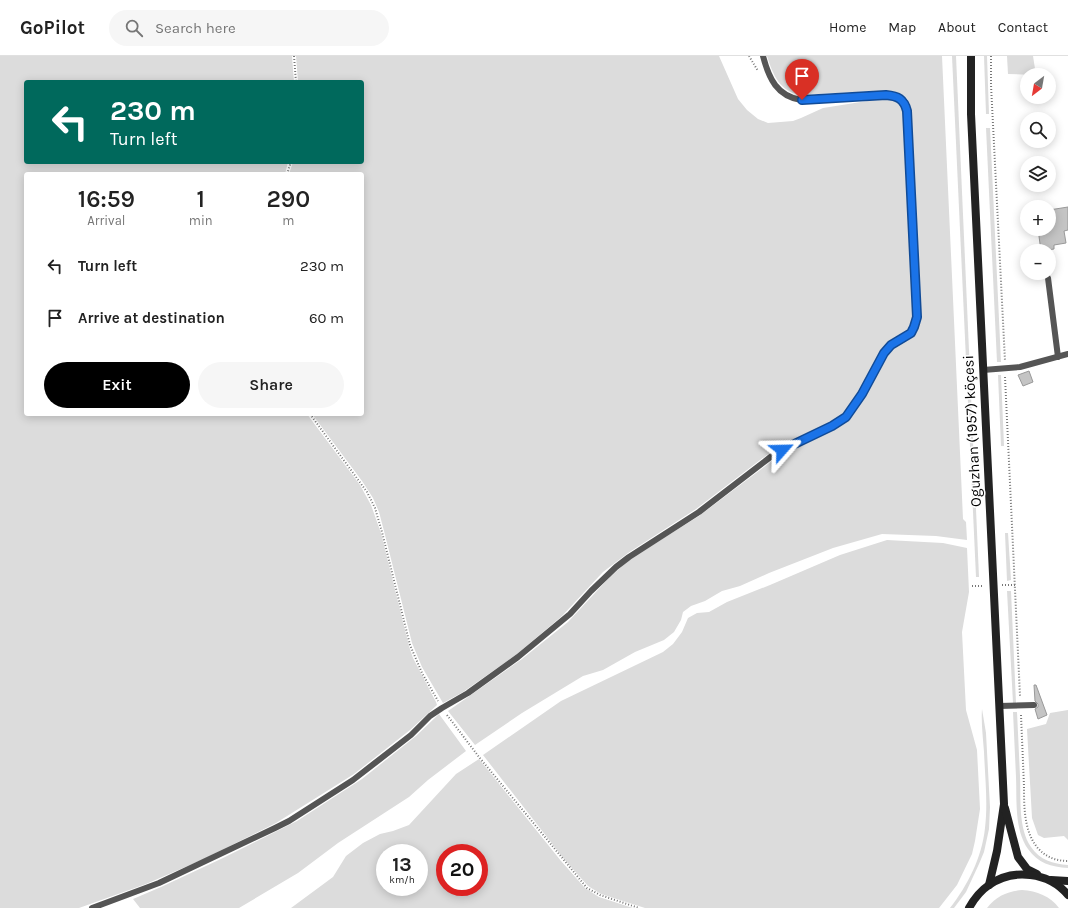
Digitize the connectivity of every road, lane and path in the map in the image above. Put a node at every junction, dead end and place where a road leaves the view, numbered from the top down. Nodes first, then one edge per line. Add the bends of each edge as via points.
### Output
1 (294, 56) edge
2 (763, 56) edge
3 (971, 56) edge
4 (991, 56) edge
5 (296, 80) edge
6 (1048, 280) edge
7 (1068, 354) edge
8 (1058, 357) junction
9 (1005, 368) junction
10 (983, 370) junction
11 (311, 416) edge
12 (999, 706) junction
13 (1020, 706) junction
14 (1034, 706) dead end
15 (442, 708) junction
16 (1004, 804) junction
17 (1068, 861) edge
18 (1049, 880) junction
19 (1068, 882) edge
20 (989, 885) junction
21 (1068, 895) edge
22 (92, 908) edge
23 (639, 908) edge
24 (969, 908) edge

1 - 5 path
2 - 15 lane via 775,86 791,99 886,95 895,96 904,103 907,111 918,306 914,327 911,333 888,348 856,403 840,422 773,455 699,512 629,557 548,633 468,693
3 - 10 main road, Oguzhan (1957) köçesi via 971,114
4 - 9 path
6 - 8 lane
7 - 8 lane
8 - 9 lane via 1020,367
9 - 10 lane
9 - 13 path
10 - 12 main road, Oguzhan (1957) köçesi
11 - 15 path via 367,492 375,508 410,645
12 - 13 lane
12 - 16 main road, Oguzhan (1957) köçesi
13 - 14 lane
13 - 17 path via 1024,805 1030,835 1045,855 1051,859
15 - 22 lane via 353,780 289,821 159,883
15 - 23 path via 587,888
16 - 18 main road, Oguzhan (1957) köçesi via 1018,857 1027,869
16 - 20 main road, Oguzhan (1957) köçesi
18 - 19 main road
18 - 20 main road via 1029,874 1018,874
18 - 21 main road
20 - 24 main road

